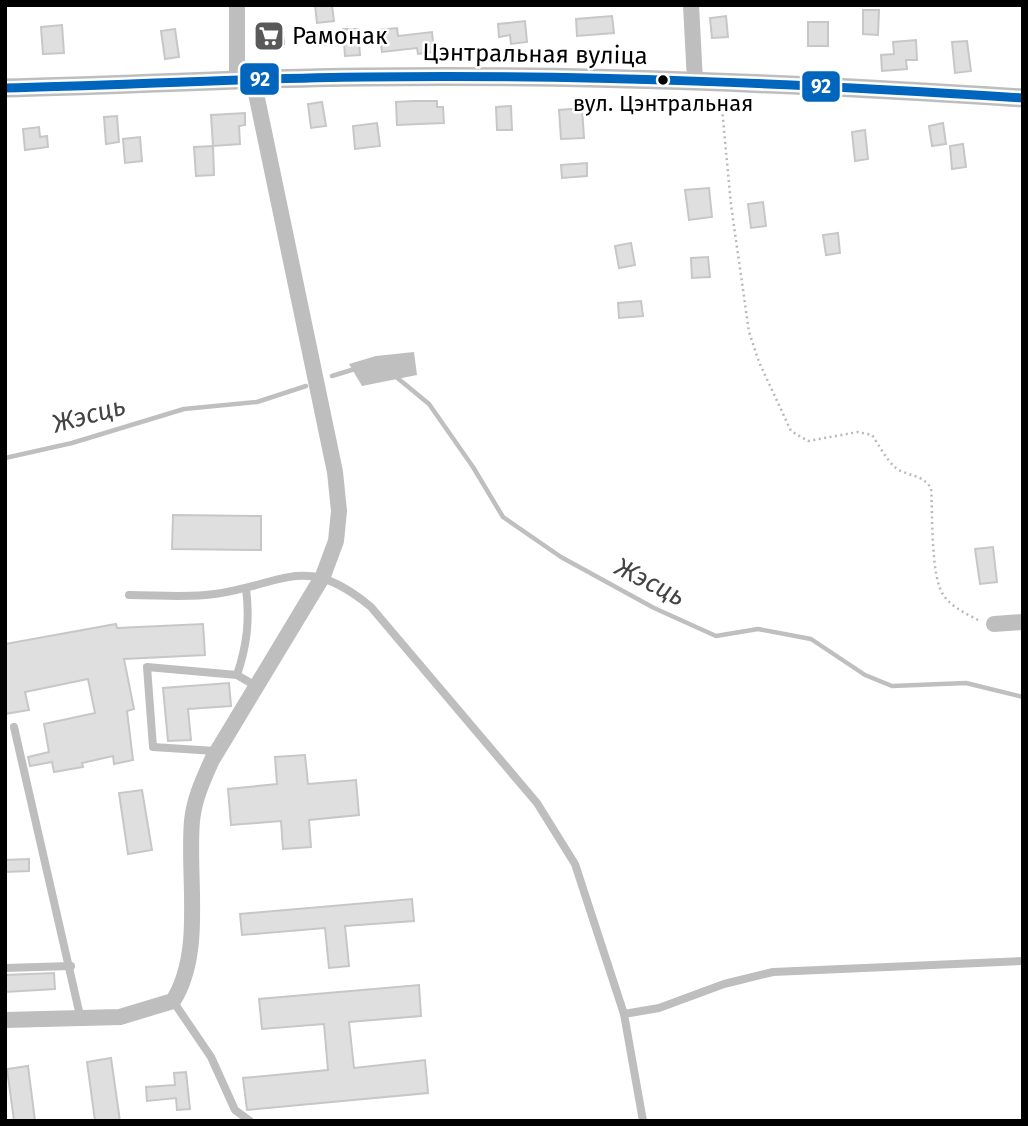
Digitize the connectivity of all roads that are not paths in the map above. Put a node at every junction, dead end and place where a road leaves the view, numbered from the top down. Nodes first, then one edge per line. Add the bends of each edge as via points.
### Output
1 (237, 5) edge
2 (691, 5) edge
3 (245, 80) junction
4 (695, 81) junction
5 (5, 88) edge
6 (1023, 98) edge
7 (323, 576) junction
8 (246, 588) junction
9 (128, 594) dead end
10 (1023, 622) edge
11 (993, 624) road end
12 (237, 675) junction
13 (259, 687) junction
14 (13, 727) dead end
15 (218, 751) junction
16 (1023, 961) edge
17 (71, 966) junction
18 (5, 968) edge
19 (173, 1001) junction
20 (624, 1014) junction
21 (5, 1020) edge
22 (81, 1020) junction
23 (250, 1121) edge
24 (643, 1121) edge

1 - 3 street
2 - 4 street
3 - 4 street, Цэнтральная вуліца via 476,77
3 - 5 street, Цэнтральная вуліца
3 - 7 street via 335,472 336,541
4 - 6 street, Цэнтральная вуліца
7 - 8 lane via 286,575
7 - 13 street
7 - 20 lane via 372,607 537,803 575,864
8 - 9 lane via 212,594
8 - 12 lane via 247,647
10 - 11 street
12 - 13 lane
12 - 15 lane via 147,667 153,747
13 - 15 street
14 - 17 lane
15 - 19 street via 198,791 192,819 190,964
16 - 20 lane via 773,972 659,1008
17 - 18 lane
17 - 22 lane
19 - 22 street via 120,1017
19 - 23 lane via 211,1058 235,1110
20 - 24 lane
21 - 22 street

